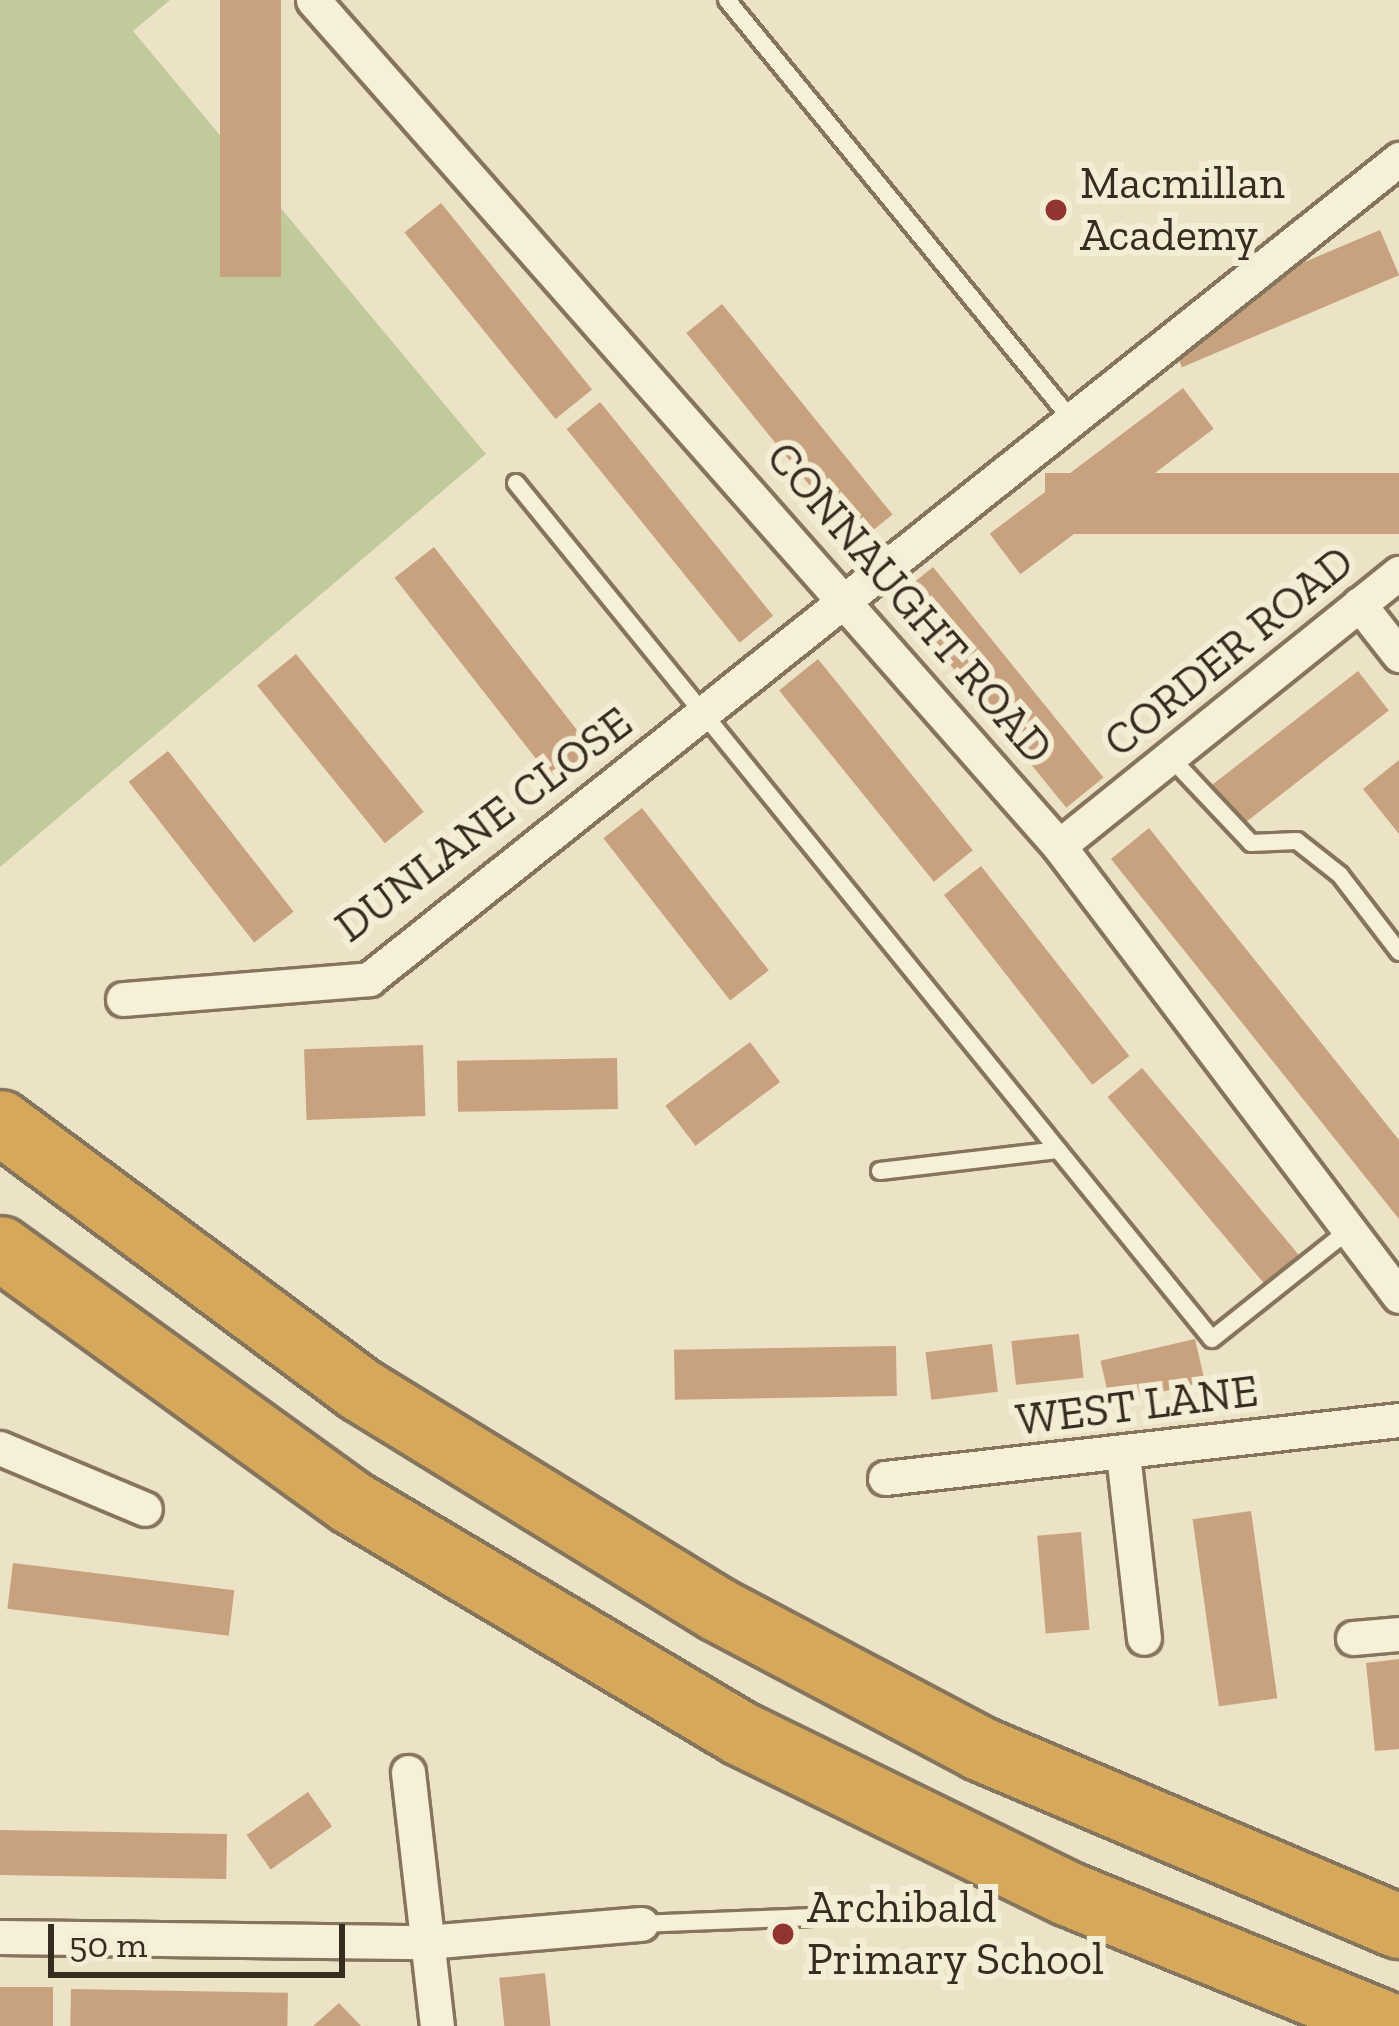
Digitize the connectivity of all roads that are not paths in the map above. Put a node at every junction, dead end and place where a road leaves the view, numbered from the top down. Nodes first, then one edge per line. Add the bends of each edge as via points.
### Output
1 (313, 0) edge
2 (727, 0) edge
3 (1399, 158) edge
4 (1070, 419) junction
5 (516, 483) dead end
6 (1399, 573) edge
7 (848, 595) junction
8 (1359, 604) junction
9 (1399, 655) edge
10 (703, 716) junction
11 (1169, 757) junction
12 (1059, 846) junction
13 (1399, 952) edge
14 (123, 999) dead end
15 (0, 1121) edge
16 (1058, 1150) junction
17 (880, 1171) dead end
18 (1349, 1230) junction
19 (0, 1248) edge
20 (1399, 1296) edge
21 (1399, 1420) edge
22 (0, 1448) edge
23 (1123, 1454) junction
24 (885, 1478) dead end
25 (145, 1509) dead end
26 (1399, 1634) edge
27 (1144, 1638) dead end
28 (1353, 1638) dead end
29 (408, 1772) dead end
30 (842, 1916) dead end
31 (641, 1924) joint
32 (1399, 1926) edge
33 (0, 1936) edge
34 (427, 1942) junction
35 (437, 2026) edge
36 (1392, 2026) edge

1 - 7 street, CONNAUGHT ROAD
2 - 4 lane
3 - 4 street, DUNLANE CLOSE
4 - 7 street, DUNLANE CLOSE
5 - 10 lane
6 - 8 street, CORDER ROAD
7 - 10 street, DUNLANE CLOSE
7 - 12 street, CONNAUGHT ROAD
8 - 9 street
8 - 11 street, CORDER ROAD
10 - 14 street, DUNLANE CLOSE via 369,979
10 - 16 lane
11 - 12 street, CORDER ROAD
11 - 13 lane via 1225,825 1251,843 1297,841 1340,875
12 - 18 street, CONNAUGHT ROAD
15 - 32 highway via 234,1304 698,1598 980,1748
16 - 17 lane
16 - 18 lane via 1212,1339
18 - 20 street, CONNAUGHT ROAD
19 - 36 highway via 351,1502 740,1733 1069,1894
21 - 23 street, WEST LANE
22 - 25 street
23 - 24 street, WEST LANE
23 - 27 street
26 - 28 street
29 - 34 street
30 - 31 lane
31 - 34 street
33 - 34 street
34 - 35 street

